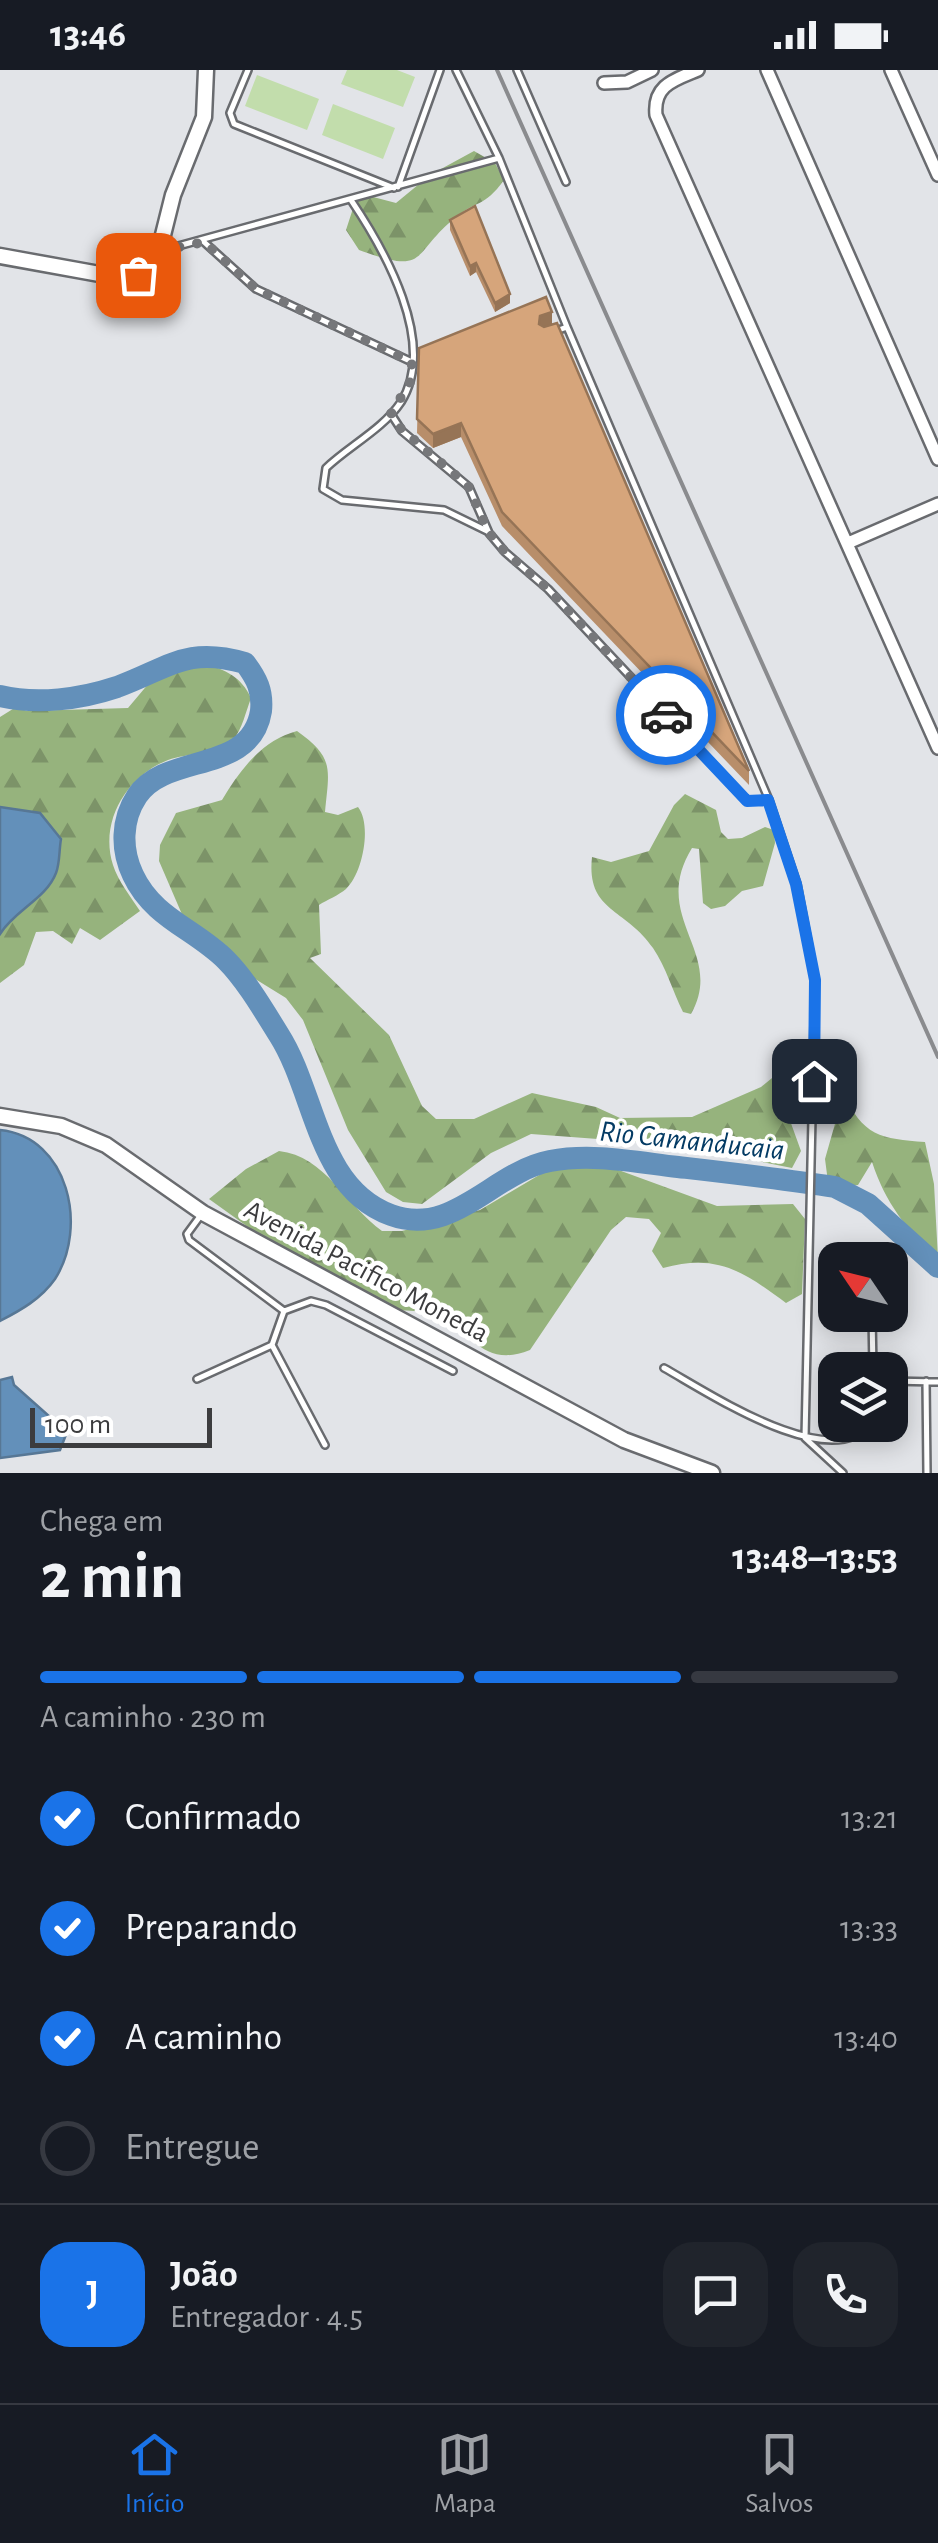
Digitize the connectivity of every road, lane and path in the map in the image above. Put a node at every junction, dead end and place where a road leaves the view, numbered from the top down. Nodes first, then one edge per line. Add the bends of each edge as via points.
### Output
1 (206, 70) edge
2 (248, 70) edge
3 (440, 70) edge
4 (456, 70) edge
5 (516, 70) edge
6 (652, 70) edge
7 (698, 70) edge
8 (767, 70) edge
9 (891, 70) edge
10 (604, 82) dead end
11 (499, 158) junction
12 (938, 175) edge
13 (566, 182) dead end
14 (396, 188) junction
15 (351, 200) junction
16 (204, 242) junction
17 (159, 251) junction
18 (0, 256) edge
19 (567, 327) junction
20 (544, 336) edge
21 (412, 362) junction
22 (391, 414) junction
23 (938, 459) edge
24 (938, 504) edge
25 (489, 533) junction
26 (848, 543) junction
27 (938, 748) edge
28 (768, 800) junction
29 (0, 1116) edge
30 (203, 1213) junction
31 (284, 1311) junction
32 (272, 1345) junction
33 (664, 1368) dead end
34 (454, 1371) dead end
35 (197, 1380) dead end
36 (908, 1381) edge
37 (926, 1381) junction
38 (938, 1382) edge
39 (805, 1438) junction
40 (818, 1440) edge
41 (325, 1445) dead end
42 (712, 1473) edge
43 (843, 1473) edge
44 (928, 1473) edge

1 - 17 street via 204,118 173,194
2 - 14 lane via 230,113 234,124
3 - 14 lane
4 - 11 lane
5 - 13 lane
6 - 10 street via 626,82
7 - 26 street via 660,89 656,115
8 - 23 street
9 - 12 street
11 - 14 lane
11 - 19 lane
14 - 15 lane
15 - 16 lane
15 - 21 lane via 395,274
16 - 17 lane
16 - 21 lane via 256,289
17 - 18 street via 146,272 128,278
19 - 20 lane
19 - 28 lane
21 - 22 lane via 410,382
22 - 25 lane via 468,486
22 - 25 lane via 326,468 323,488 342,500 444,510
24 - 26 street
25 - 28 lane via 747,801
26 - 27 street
28 - 39 lane via 796,884 815,980
29 - 30 street, Avenida Pacifico Moneda via 82,1134
30 - 31 lane via 189,1240
30 - 42 street, Avenida Pacifico Moneda via 624,1440
31 - 32 lane
31 - 34 lane via 311,1301 326,1305
32 - 35 lane
32 - 41 lane
33 - 39 lane via 764,1424
36 - 37 lane
37 - 38 lane
37 - 44 lane
39 - 40 lane
39 - 43 lane

